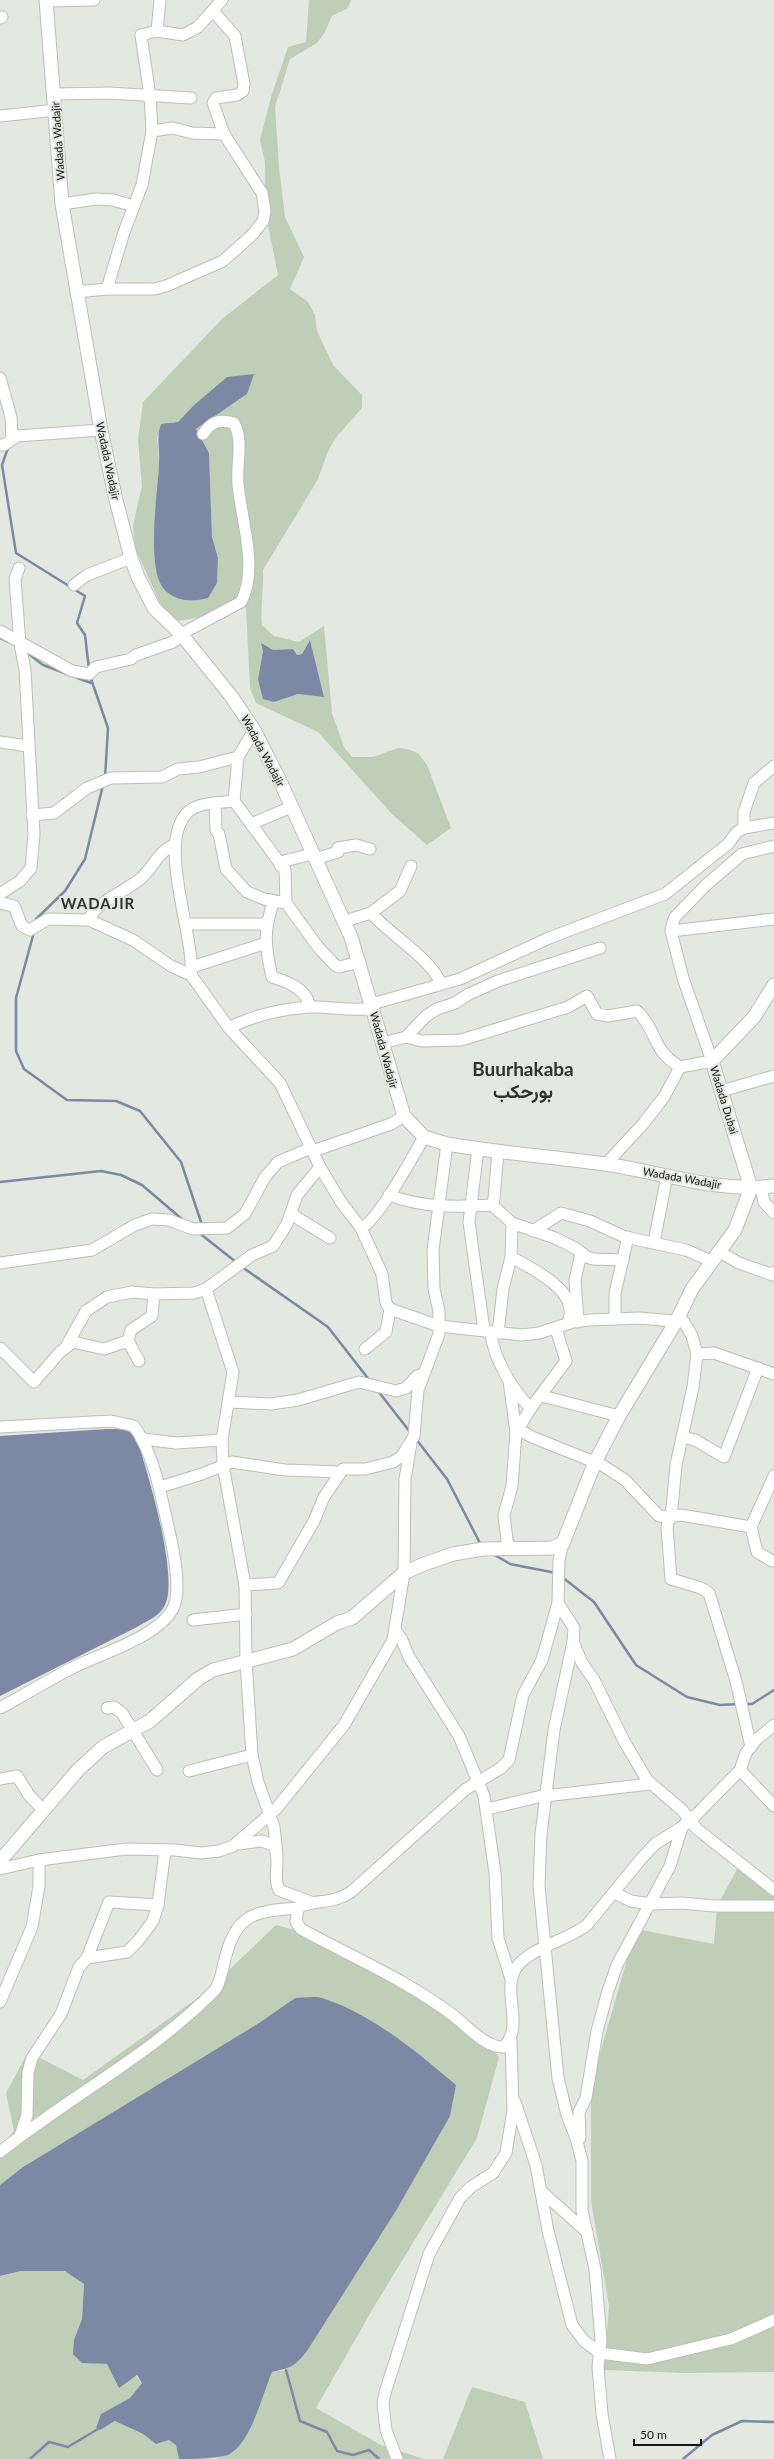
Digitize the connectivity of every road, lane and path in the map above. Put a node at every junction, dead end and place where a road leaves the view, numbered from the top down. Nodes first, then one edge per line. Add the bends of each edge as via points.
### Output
1 (46, 0) edge
2 (94, 0) edge
3 (160, 0) edge
4 (222, 0) edge
5 (213, 11) junction
6 (158, 31) junction
7 (55, 94) junction
8 (150, 96) junction
9 (191, 98) dead end
10 (56, 110) junction
11 (0, 116) edge
12 (152, 131) junction
13 (224, 134) junction
14 (62, 204) junction
15 (134, 206) junction
16 (107, 289) junction
17 (76, 292) junction
18 (0, 378) edge
19 (101, 430) junction
20 (203, 434) dead end
21 (12, 438) junction
22 (0, 445) edge
23 (132, 558) junction
24 (19, 568) dead end
25 (74, 585) dead end
26 (0, 631) edge
27 (181, 635) junction
28 (20, 644) junction
29 (254, 730) junction
30 (0, 742) edge
31 (28, 746) junction
32 (238, 757) junction
33 (774, 766) edge
34 (234, 801) junction
35 (214, 803) junction
36 (291, 806) junction
37 (32, 815) junction
38 (774, 823) edge
39 (251, 824) junction
40 (744, 828) junction
41 (175, 845) junction
42 (774, 846) edge
43 (370, 849) dead end
44 (313, 856) junction
45 (280, 865) junction
46 (411, 866) dead end
47 (0, 894) edge
48 (274, 901) junction
49 (0, 903) edge
50 (286, 903) junction
51 (371, 913) junction
52 (774, 919) edge
53 (89, 920) junction
54 (345, 921) junction
55 (186, 924) junction
56 (266, 924) junction
57 (671, 931) junction
58 (266, 943) junction
59 (600, 948) dead end
60 (512, 956) junction
61 (360, 962) junction
62 (191, 971) junction
63 (518, 974) junction
64 (440, 984) junction
65 (774, 985) edge
66 (770, 1000) edge
67 (373, 1006) junction
68 (309, 1007) junction
69 (229, 1028) junction
70 (406, 1037) junction
71 (383, 1043) junction
72 (712, 1061) junction
73 (680, 1067) junction
74 (774, 1076) edge
75 (722, 1091) junction
76 (404, 1116) junction
77 (424, 1137) junction
78 (448, 1144) junction
79 (478, 1149) junction
80 (312, 1150) junction
81 (498, 1151) junction
82 (606, 1164) junction
83 (320, 1167) junction
84 (667, 1176) junction
85 (762, 1187) edge
86 (389, 1195) junction
87 (492, 1205) junction
88 (439, 1206) junction
89 (469, 1207) junction
90 (774, 1213) edge
91 (292, 1214) junction
92 (512, 1223) junction
93 (361, 1228) junction
94 (533, 1231) junction
95 (628, 1237) junction
96 (330, 1238) dead end
97 (654, 1242) junction
98 (581, 1254) junction
99 (714, 1256) junction
100 (511, 1257) junction
101 (623, 1260) junction
102 (0, 1264) edge
103 (774, 1272) edge
104 (206, 1289) junction
105 (154, 1294) junction
106 (390, 1309) junction
107 (615, 1319) junction
108 (677, 1320) junction
109 (578, 1322) junction
110 (566, 1324) junction
111 (440, 1326) junction
112 (556, 1329) junction
113 (491, 1332) junction
114 (128, 1341) junction
115 (67, 1345) junction
116 (0, 1348) edge
117 (365, 1349) dead end
118 (697, 1354) junction
119 (139, 1361) dead end
120 (758, 1368) junction
121 (423, 1374) junction
122 (774, 1374) edge
123 (507, 1375) junction
124 (542, 1396) junction
125 (228, 1402) junction
126 (531, 1408) junction
127 (619, 1416) junction
128 (0, 1427) edge
129 (518, 1431) junction
130 (683, 1437) junction
131 (143, 1439) junction
132 (222, 1440) junction
133 (411, 1442) junction
134 (595, 1462) junction
135 (223, 1465) junction
136 (340, 1472) junction
137 (774, 1476) edge
138 (160, 1487) junction
139 (669, 1517) junction
140 (751, 1527) junction
141 (563, 1543) junction
142 (508, 1548) junction
143 (772, 1561) dead end
144 (404, 1574) junction
145 (245, 1585) junction
146 (558, 1603) junction
147 (246, 1614) junction
148 (193, 1620) dead end
149 (395, 1630) junction
150 (573, 1642) junction
151 (246, 1661) junction
152 (0, 1708) edge
153 (107, 1708) dead end
154 (774, 1725) edge
155 (132, 1730) junction
156 (751, 1747) junction
157 (252, 1755) junction
158 (157, 1770) dead end
159 (740, 1770) junction
160 (189, 1772) dead end
161 (0, 1779) edge
162 (478, 1782) junction
163 (650, 1784) junction
164 (545, 1795) junction
165 (774, 1806) edge
166 (487, 1809) junction
167 (44, 1810) junction
168 (270, 1815) junction
169 (689, 1818) junction
170 (682, 1827) junction
171 (233, 1846) junction
172 (165, 1850) junction
173 (277, 1854) junction
174 (39, 1860) junction
175 (0, 1861) edge
176 (0, 1868) edge
177 (774, 1890) edge
178 (615, 1893) junction
179 (313, 1903) junction
180 (651, 1904) junction
181 (158, 1905) junction
182 (774, 1906) edge
183 (298, 1908) junction
184 (545, 1948) junction
185 (87, 1958) junction
186 (511, 1979) junction
187 (0, 2002) edge
188 (511, 2040) junction
189 (513, 2096) junction
190 (20, 2136) junction
191 (0, 2152) edge
192 (582, 2161) junction
193 (541, 2191) junction
194 (587, 2232) junction
195 (774, 2320) edge
196 (600, 2352) junction
197 (397, 2459) edge
198 (610, 2459) edge

1 - 2 street
1 - 7 street, Wadada Wadajir
3 - 6 street
4 - 5 street
5 - 6 street via 198,27 184,36
5 - 13 street via 235,36 244,84 243,92 237,95 214,99
6 - 8 street via 141,35
7 - 8 street
7 - 10 street, Wadada Wadajir
8 - 9 street
8 - 12 street
10 - 11 street
10 - 14 street, Wadada Wadajir
12 - 13 street via 173,128 192,133
12 - 15 street via 142,186
13 - 16 street via 262,193 266,211 263,221 223,261 182,280 154,289
14 - 15 street via 96,199 113,200
14 - 17 street, Wadada Wadajir
15 - 16 street
16 - 17 street
17 - 19 street, Wadada Wadajir
18 - 21 street via 11,417
19 - 21 street via 44,433
19 - 23 street, Wadada Wadajir via 114,496
20 - 27 street via 214,422 223,420 234,423 239,433 237,482 245,519 248,574 246,592 241,602
21 - 22 street via 4,445
23 - 25 street via 87,574
23 - 27 street, Wadada Wadajir via 138,577 154,608
24 - 28 street via 14,579
26 - 28 street
27 - 28 street via 173,642 131,659 96,667 89,674 72,671
27 - 29 street, Wadada Wadajir via 231,696
28 - 31 street via 25,670
29 - 32 street
29 - 36 street, Wadada Wadajir
30 - 31 street
31 - 37 street
32 - 34 street
32 - 37 street via 199,767 178,769 162,777 111,778 87,788 54,813
33 - 40 street via 754,783 744,812
34 - 35 street
34 - 39 street
35 - 41 street via 190,811 178,828
35 - 48 street via 216,830 226,869 247,892
36 - 39 street
36 - 44 street, Wadada Wadajir
37 - 47 street via 34,834 31,868 20,882
38 - 40 street
39 - 45 street
40 - 60 street via 737,832 728,844 665,894 549,938
41 - 53 street via 166,850 139,880 96,909
41 - 55 street via 178,888
42 - 57 street via 742,854 706,885 675,917
43 - 44 street via 356,845 338,848 338,852
44 - 45 street via 284,861
44 - 54 street, Wadada Wadajir
45 - 50 street via 285,870 287,878
46 - 51 street via 400,891
48 - 50 street
48 - 56 street
49 - 53 street via 14,906 22,926 30,930 48,919
50 - 61 street via 318,947 335,965 339,967
51 - 54 street
51 - 64 street via 432,969
52 - 57 street
53 - 62 street via 128,937 171,966
54 - 61 street, Wadada Wadajir
55 - 56 street
55 - 62 street
56 - 58 street
57 - 72 street via 683,978
58 - 62 street
58 - 68 street via 272,977 294,986 308,1000
59 - 63 street
60 - 63 street
60 - 64 street via 460,979
61 - 67 street, Wadada Wadajir
62 - 69 street
63 - 70 street via 437,1009 426,1016
64 - 67 street
65 - 66 street, Wadada Dubai
66 - 72 street, Wadada Dubai
67 - 68 street via 359,1011
67 - 71 street, Wadada Wadajir
68 - 69 street via 264,1015
69 - 80 street via 280,1083
70 - 71 street
70 - 73 street via 422,1042 461,1040 568,1007 588,996 597,1014 608,1016 637,1012 650,1028 657,1047
71 - 76 street, Wadada Wadajir
72 - 73 street
72 - 75 street, Wadada Dubai
73 - 82 street via 664,1097
74 - 75 street
75 - 85 street, Wadada Dubai
76 - 77 street, Wadada Wadajir
76 - 80 street via 391,1124
77 - 78 street, Wadada Wadajir
77 - 86 street
78 - 79 street, Wadada Wadajir
78 - 88 street
79 - 81 street, Wadada Wadajir
79 - 89 street
80 - 83 street
80 - 102 street via 274,1165 245,1214 227,1228 192,1229 169,1220 152,1219 135,1225 92,1250
81 - 82 street, Wadada Wadajir
81 - 87 street
82 - 84 street, Wadada Wadajir
83 - 91 street via 297,1195
83 - 93 street via 341,1202
84 - 85 street, Wadada Wadajir
84 - 97 street
85 - 90 street via 764,1202
85 - 99 street
86 - 88 street via 413,1203
86 - 93 street via 368,1226
87 - 89 street
87 - 92 street
88 - 89 street
88 - 111 street via 433,1250 434,1289
89 - 113 street via 471,1242
91 - 96 street
91 - 104 street via 273,1246 252,1255
92 - 94 street
92 - 100 street
93 - 106 street via 382,1274 386,1303
94 - 95 street via 562,1213 590,1221
94 - 98 street via 555,1238
95 - 97 street
95 - 101 street
97 - 99 street
98 - 101 street via 593,1259
98 - 109 street via 575,1280
99 - 103 street via 773,1274
99 - 108 street via 692,1289
100 - 110 street via 565,1293 570,1304 570,1317
100 - 113 street
101 - 107 street via 615,1293
104 - 105 street via 194,1293
104 - 125 street via 233,1372
105 - 114 street via 152,1316 131,1330
105 - 115 street via 132,1292 107,1297 86,1311
106 - 111 street
106 - 117 street via 386,1332
107 - 108 street
107 - 109 street
108 - 118 street via 684,1322 692,1336
108 - 127 street
109 - 110 street
110 - 112 street
111 - 113 street
111 - 121 street via 437,1341
112 - 113 street via 522,1335
112 - 124 street via 566,1361
113 - 123 street via 494,1349
114 - 115 street via 104,1349 94,1349 73,1342
114 - 119 street
115 - 116 street via 34,1382
118 - 120 street via 714,1352
118 - 130 street
120 - 122 street
120 - 130 street via 724,1457 695,1440
121 - 125 street via 406,1388 396,1390 359,1382 298,1400 271,1404
121 - 133 street via 418,1390 415,1428
123 - 126 street
123 - 129 street
124 - 126 street
124 - 127 street
125 - 132 street
126 - 129 street
127 - 134 street
128 - 131 street via 110,1421 134,1426
129 - 134 street
129 - 142 street via 512,1486 504,1515
130 - 139 street via 676,1465
131 - 132 street via 154,1442
131 - 138 street
132 - 135 street
133 - 136 street via 402,1456 392,1462 365,1469 343,1469
133 - 144 street via 405,1479
134 - 139 street via 625,1480 659,1516
134 - 141 street
135 - 136 street via 232,1462 285,1470
135 - 138 street
135 - 145 street
136 - 145 street via 278,1583
137 - 140 street
138 - 152 street via 169,1530 177,1594 168,1616 138,1636
139 - 140 street via 681,1515
139 - 156 street via 667,1527 671,1579 709,1592 736,1682
140 - 143 street via 757,1552
141 - 142 street via 552,1548
141 - 146 street via 559,1560
142 - 144 street via 453,1554
144 - 149 street
144 - 151 street via 352,1618 337,1622 293,1649
145 - 147 street
146 - 150 street via 574,1628
146 - 162 street via 542,1660 523,1695 517,1713 509,1760
147 - 148 street
147 - 151 street
149 - 162 street via 459,1736
149 - 168 street via 392,1640 344,1725
150 - 163 street via 624,1742
150 - 164 street via 554,1730
151 - 155 street via 213,1670 198,1679 150,1721
151 - 157 street
153 - 155 street via 114,1707 122,1713
154 - 156 street
155 - 158 street
155 - 167 street via 92,1757
156 - 159 street
157 - 160 street
157 - 168 street via 258,1782
159 - 165 street
159 - 169 street via 697,1814
161 - 167 street via 17,1776 29,1795
162 - 166 street
162 - 179 street via 466,1789 351,1892 340,1900
163 - 164 street
163 - 169 street
164 - 166 street
164 - 184 street via 540,1886
166 - 186 street via 495,1873 498,1938
167 - 175 street
168 - 171 street
168 - 173 street
169 - 170 street
169 - 177 street via 697,1829
170 - 178 street via 655,1844 629,1872
170 - 180 street via 676,1854
171 - 172 street via 210,1853
171 - 173 street via 262,1841 273,1845
172 - 174 street via 126,1850
172 - 181 street
173 - 179 street via 276,1885 279,1890
174 - 176 street
174 - 187 street via 39,1886 32,1927
178 - 180 street via 631,1901
178 - 184 street via 576,1934
179 - 183 street
180 - 182 street via 681,1902 715,1906
180 - 192 street via 617,1965 597,2030 586,2098 579,2112
181 - 185 street via 153,1921 127,1952
181 - 185 street via 109,1902
183 - 188 street via 296,1922 301,1929 401,1981 497,2048 504,2047
183 - 190 street via 271,1910 247,1917 227,1949 216,1989 168,2031
184 - 186 street via 523,1960
184 - 192 street via 560,2084
185 - 190 street via 79,1966 61,2014 32,2058 28,2072 27,2115
186 - 188 street via 514,2028
188 - 189 street
189 - 193 street via 536,2165
189 - 197 street via 506,2153 493,2173 471,2187 460,2198 429,2254 421,2276 383,2404 386,2430
190 - 191 street
192 - 194 street via 582,2211
193 - 194 street
193 - 196 street via 548,2231 572,2325 584,2341
194 - 196 street via 596,2269 600,2309
195 - 196 street via 731,2339 647,2359
196 - 198 street via 598,2366 602,2414

